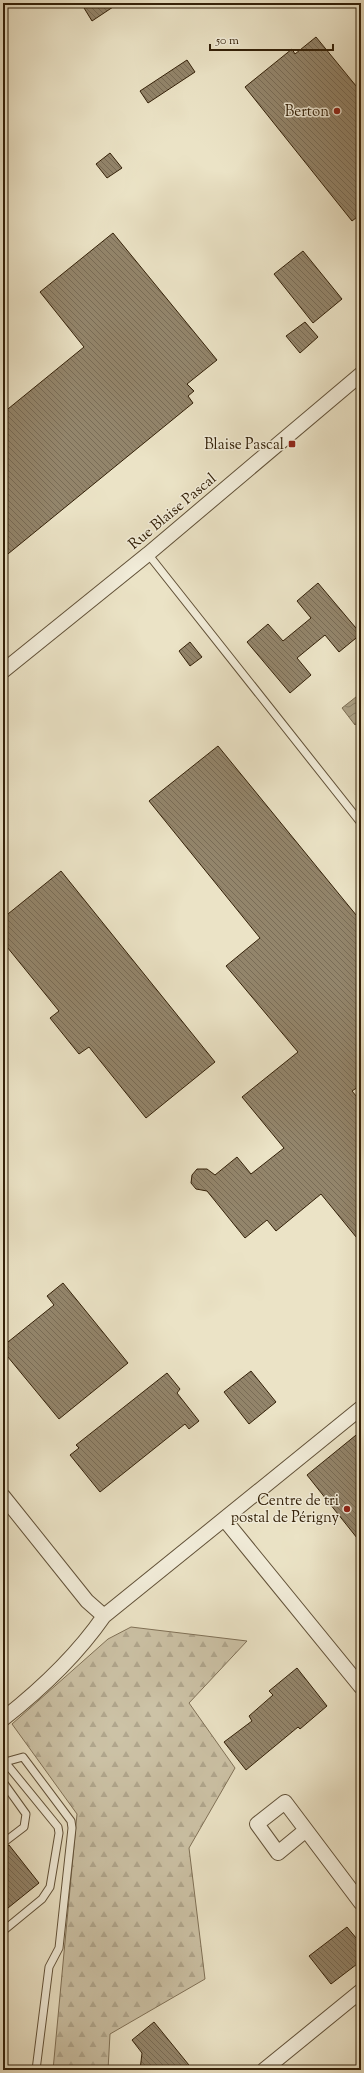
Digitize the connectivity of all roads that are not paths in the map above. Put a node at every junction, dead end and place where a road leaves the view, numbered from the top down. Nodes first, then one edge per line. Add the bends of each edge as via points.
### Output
1 (359, 379) edge
2 (148, 554) junction
3 (3, 671) edge
4 (361, 823) edge
5 (361, 1408) edge
6 (3, 1496) edge
7 (224, 1519) junction
8 (104, 1616) junction
9 (361, 1687) edge
10 (3, 1719) edge
11 (4, 1760) edge
12 (3, 1774) edge
13 (3, 1782) edge
14 (306, 1830) dead end
15 (3, 1843) edge
16 (361, 1903) edge
17 (3, 1931) edge
18 (361, 1991) edge
19 (36, 2070) edge
20 (264, 2070) edge

1 - 2 street, Rue Blaise Pascal
2 - 3 street, Rue Blaise Pascal
2 - 4 lane
5 - 7 street
6 - 8 street via 88,1601
7 - 8 street
7 - 9 street
8 - 10 street via 92,1634 74,1653
11 - 12 lane
11 - 17 lane via 58,1827 59,1833 50,1887 42,1899
11 - 19 lane via 23,1757 71,1821 72,1828 59,1948 49,1967
13 - 15 lane via 26,1814 24,1827
14 - 16 street
18 - 20 street

